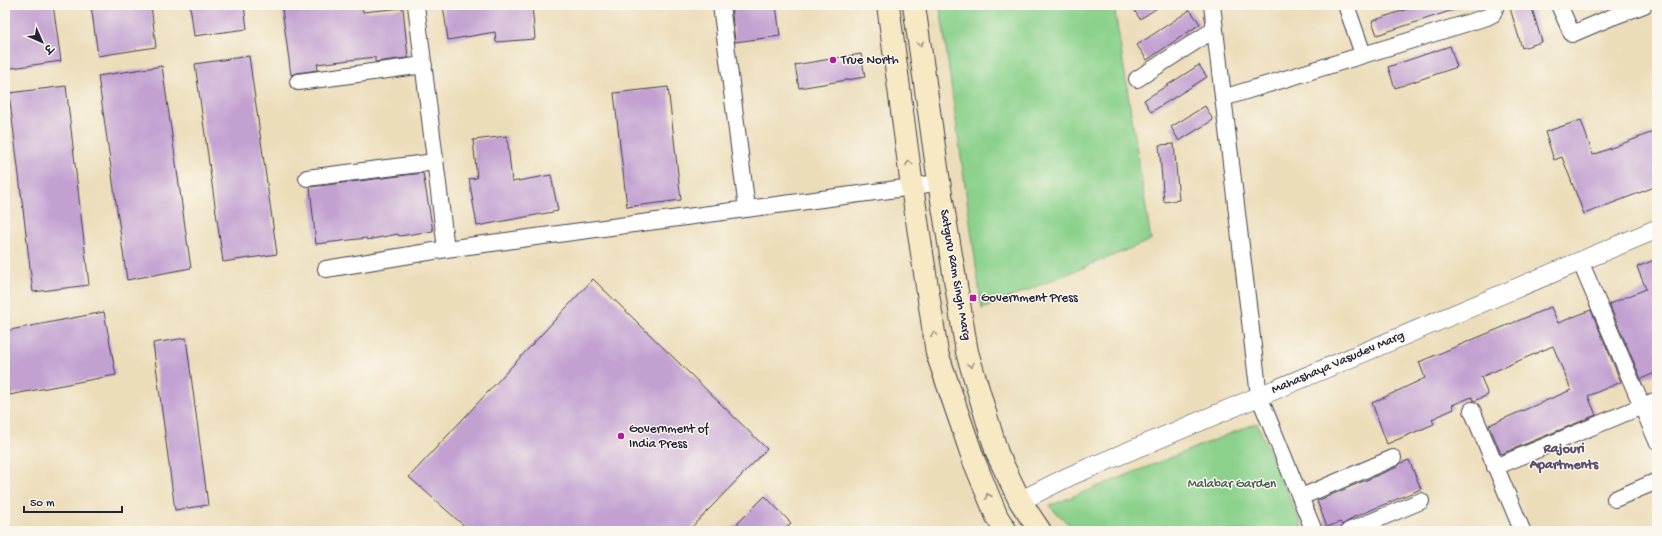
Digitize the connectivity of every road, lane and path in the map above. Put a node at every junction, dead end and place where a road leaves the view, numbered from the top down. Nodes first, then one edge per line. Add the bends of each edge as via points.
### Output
1 (416, 5) edge
2 (721, 5) edge
3 (888, 5) edge
4 (914, 5) edge
5 (1212, 5) edge
6 (1346, 5) edge
7 (1496, 5) edge
8 (1559, 5) edge
9 (1644, 5) edge
10 (1610, 11) edge
11 (1215, 29) junction
12 (1363, 54) junction
13 (424, 65) junction
14 (1137, 79) dead end
15 (298, 82) dead end
16 (1223, 98) junction
17 (435, 162) junction
18 (307, 178) dead end
19 (939, 182) junction
20 (912, 187) junction
21 (746, 209) junction
22 (1657, 229) edge
23 (446, 249) junction
24 (1580, 261) junction
25 (326, 269) dead end
26 (1259, 396) junction
27 (1657, 400) edge
28 (1641, 406) junction
29 (1472, 410) dead end
30 (1657, 441) edge
31 (1393, 458) dead end
32 (1495, 467) junction
33 (1657, 481) edge
34 (1301, 497) junction
35 (1615, 499) dead end
36 (1020, 501) junction
37 (1421, 501) dead end
38 (1001, 524) edge
39 (1522, 530) dead end
40 (1040, 531) edge
41 (1314, 531) edge
42 (1349, 531) edge

1 - 13 street
2 - 21 street
20 -> 3 main road
4 -> 19 main road, Satguru Ram Singh Marg
5 - 11 street
6 - 12 street
7 - 12 street via 1493,14 1487,17
8 - 10 street via 1572,34
9 - 10 street
11 - 14 street
11 - 16 street
12 - 16 street
13 - 15 street
13 - 17 street
16 - 26 street
17 - 18 street
17 - 23 street
19 - 20 street
19 -> 36 main road, Satguru Ram Singh Marg via 968,352 997,452
20 - 21 street
38 -> 20 main road via 974,461 937,352
21 - 23 street
22 - 24 street, Mahashaya Vasudev Marg
23 - 25 street
24 - 26 street, Mahashaya Vasudev Marg
24 - 28 street
26 - 34 street
26 - 36 street, Mahashaya Vasudev Marg via 1070,476
27 - 28 street
28 - 30 street
28 - 32 street
29 - 32 street
31 - 34 street
32 - 39 street
33 - 35 street
34 - 41 street
36 - 38 main road
36 - 40 main road, Satguru Ram Singh Marg
37 - 42 street

